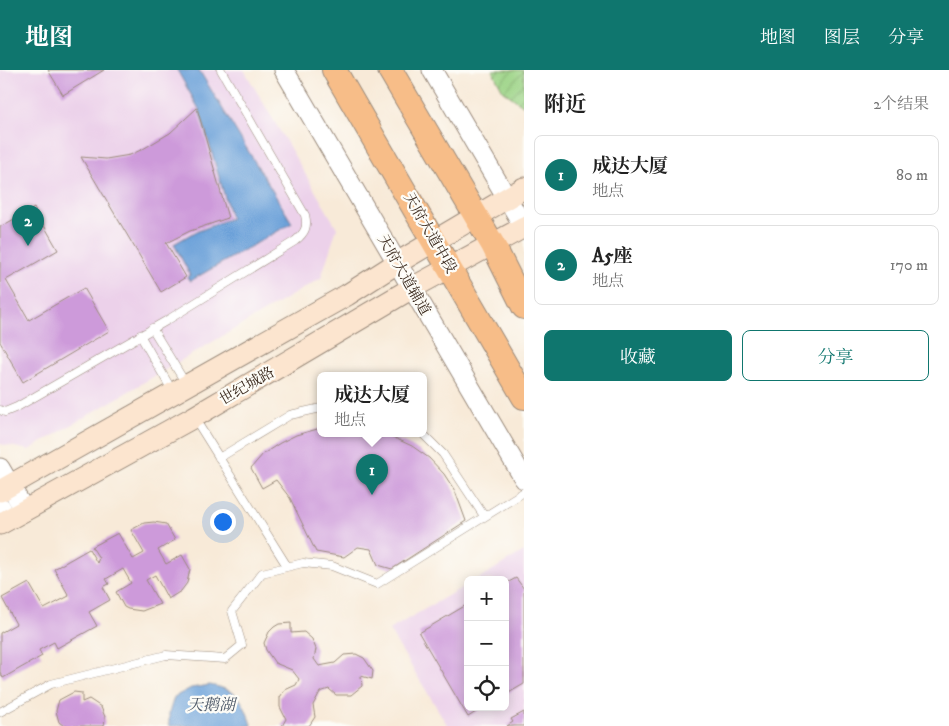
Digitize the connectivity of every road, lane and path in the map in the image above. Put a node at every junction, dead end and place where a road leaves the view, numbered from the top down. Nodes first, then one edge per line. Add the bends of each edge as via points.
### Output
1 (221, 70) edge
2 (284, 70) edge
3 (334, 70) edge
4 (390, 70) edge
5 (432, 70) edge
6 (516, 193) edge
7 (476, 216) junction
8 (524, 227) edge
9 (434, 241) junction
10 (492, 245) junction
11 (397, 263) junction
12 (450, 268) junction
13 (412, 288) junction
14 (524, 307) edge
15 (152, 328) junction
16 (140, 335) junction
17 (180, 390) junction
18 (524, 397) edge
19 (317, 409) edge
20 (0, 410) edge
21 (194, 417) junction
22 (426, 437) edge
23 (219, 458) junction
24 (524, 479) edge
25 (4, 481) edge
26 (524, 492) edge
27 (8, 515) edge
28 (484, 516) junction
29 (288, 566) junction
30 (0, 712) edge

1 - 15 lane via 305,215 307,225 295,241
2 - 11 street, 天府大道辅道
3 - 9 main road, 天府大道中段
4 - 7 main road
5 - 6 street
6 - 7 main road, 世纪城路
6 - 8 street
7 - 9 main road, 世纪城路
7 - 10 main road
8 - 10 main road, 世纪城路
9 - 11 main road, 世纪城路
9 - 12 main road, 天府大道中段
10 - 12 main road, 世纪城路
10 - 14 main road
11 - 13 street, 天府大道辅道
11 - 17 main road, 世纪城路
12 - 13 main road, 世纪城路
12 - 18 main road, 天府大道中段
13 - 21 main road, 世纪城路
13 - 24 street, 天府大道辅道
15 - 16 lane
15 - 17 lane
16 - 17 lane
16 - 20 lane via 17,407 5,412
17 - 25 main road, 世纪城路
19 - 23 lane via 290,415
21 - 23 lane
21 - 27 main road, 世纪城路
22 - 28 lane via 444,454
23 - 29 lane
25 - 27 street
26 - 28 lane
28 - 29 lane via 377,584 332,566 303,563
29 - 30 lane via 262,573 232,611 242,645 225,659 166,655 51,684

